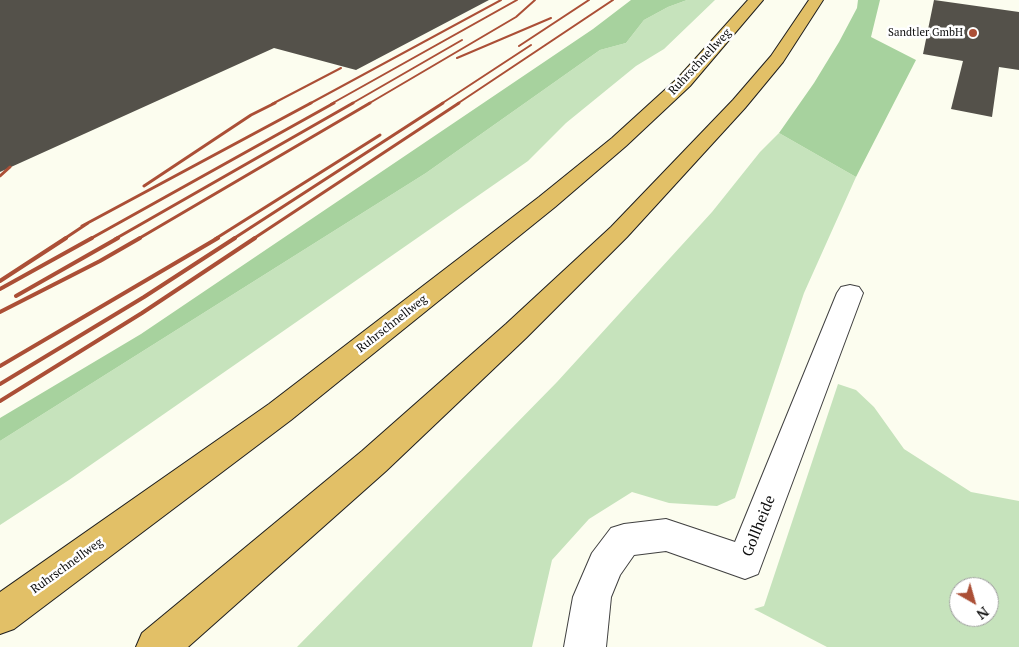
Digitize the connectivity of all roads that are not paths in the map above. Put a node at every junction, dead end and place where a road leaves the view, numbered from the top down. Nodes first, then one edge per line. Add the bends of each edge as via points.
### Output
1 (756, 0) edge
2 (816, 0) edge
3 (850, 293) dead end
4 (0, 615) edge
5 (157, 647) edge
6 (585, 647) edge

1 - 4 highway, Ruhrschnellweg via 684,82 548,202 280,412
2 - 5 highway via 777,59 739,104 619,232 374,461
3 - 6 street, Gollheide via 745,562 666,535 624,540 606,565 592,597

